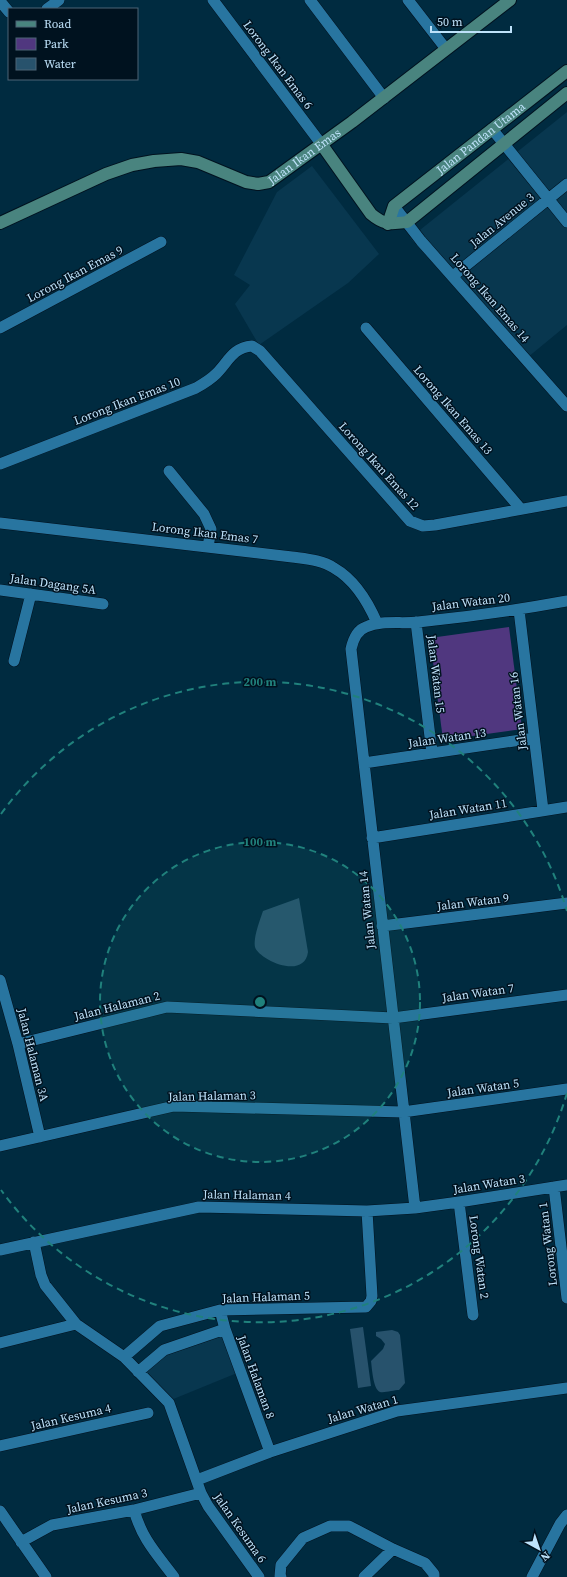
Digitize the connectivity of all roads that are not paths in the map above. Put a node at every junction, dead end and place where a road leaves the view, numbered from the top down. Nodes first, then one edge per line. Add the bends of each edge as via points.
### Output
1 (59, 0) edge
2 (213, 0) edge
3 (310, 0) edge
4 (408, 0) edge
5 (0, 1) edge
6 (508, 1) edge
7 (48, 8) edge
8 (8, 11) edge
9 (446, 49) junction
10 (567, 71) edge
11 (567, 93) edge
12 (384, 98) junction
13 (492, 129) junction
14 (504, 144) junction
15 (322, 145) junction
16 (567, 184) edge
17 (548, 199) junction
18 (394, 206) junction
19 (0, 222) edge
20 (407, 222) junction
21 (567, 222) edge
22 (388, 224) junction
23 (161, 242) dead end
24 (453, 276) junction
25 (0, 328) edge
26 (366, 328) dead end
27 (252, 346) joint
28 (567, 406) edge
29 (0, 464) edge
30 (168, 471) dead end
31 (567, 501) edge
32 (520, 508) junction
33 (0, 523) edge
34 (208, 547) junction
35 (0, 590) edge
36 (31, 594) junction
37 (567, 601) edge
38 (102, 604) dead end
39 (519, 610) junction
40 (416, 622) junction
41 (377, 623) junction
42 (14, 661) dead end
43 (534, 738) junction
44 (432, 753) junction
45 (364, 763) junction
46 (567, 807) edge
47 (543, 810) junction
48 (372, 838) junction
49 (567, 903) edge
50 (382, 926) junction
51 (0, 980) edge
52 (567, 994) edge
53 (393, 1018) junction
54 (18, 1044) junction
55 (567, 1089) edge
56 (403, 1112) junction
57 (40, 1137) junction
58 (0, 1146) edge
59 (567, 1185) edge
60 (554, 1187) junction
61 (458, 1202) junction
62 (415, 1208) junction
63 (367, 1211) junction
64 (34, 1242) junction
65 (0, 1250) edge
66 (567, 1298) edge
67 (220, 1310) junction
68 (473, 1315) dead end
69 (76, 1324) junction
70 (225, 1330) junction
71 (0, 1343) edge
72 (124, 1357) junction
73 (138, 1372) junction
74 (567, 1388) edge
75 (148, 1413) dead end
76 (0, 1446) edge
77 (270, 1452) junction
78 (197, 1480) junction
79 (201, 1493) junction
80 (134, 1510) junction
81 (0, 1511) edge
82 (564, 1519) edge
83 (567, 1533) edge
84 (21, 1542) junction
85 (393, 1549) junction
86 (46, 1577) edge
87 (174, 1577) edge
88 (259, 1577) edge
89 (282, 1577) edge
90 (364, 1577) edge
91 (434, 1577) edge
92 (532, 1577) edge

1 - 7 street
2 - 15 street, Lorong Ikan Emas 6
3 - 12 street
4 - 9 street
5 - 8 street
6 - 9 street, Jalan Ikan Emas
9 - 12 street, Jalan Ikan Emas
10 - 13 street, Jalan Pandan Utama
11 - 14 street, Jalan Pandan Utama
12 - 15 street, Jalan Ikan Emas
13 - 14 street
13 - 18 street, Jalan Pandan Utama
14 - 17 street
14 - 20 street, Jalan Pandan Utama
15 - 19 street, Jalan Ikan Emas via 269,182 258,184 246,182 198,162 180,159 132,165 106,174
15 - 22 street via 371,214
16 - 17 street, Jalan Avenue 3
17 - 21 street
17 - 24 street, Jalan Avenue 3
18 - 20 street, Lorong Ikan Emas 14
18 - 22 street
20 - 22 street
20 - 24 street, Lorong Ikan Emas 14
23 - 25 street, Lorong Ikan Emas 9
24 - 28 street, Lorong Ikan Emas 14
26 - 32 street, Lorong Ikan Emas 13
27 - 29 street, Lorong Ikan Emas 10 via 242,347 216,374 196,388
27 - 32 street, Lorong Ikan Emas 12 via 260,351 410,521 423,526 435,525
30 - 34 street via 207,519 211,529
31 - 32 street, Lorong Ikan Emas 12
33 - 34 street, Lorong Ikan Emas 7
34 - 41 street, Lorong Ikan Emas 7 via 317,561 333,567 358,589
35 - 36 street, Jalan Dagang 5A
36 - 38 street, Jalan Dagang 5A
36 - 42 street
37 - 39 street, Jalan Watan 20
39 - 40 street, Jalan Watan 20
39 - 43 street, Jalan Watan 16
40 - 41 street, Jalan Watan 20
40 - 44 street, Jalan Watan 15
41 - 45 street, Jalan Watan 14 via 364,628 354,638 351,648
43 - 44 street, Jalan Watan 13
43 - 47 street, Jalan Watan 16
44 - 45 street, Jalan Watan 13
45 - 48 street, Jalan Watan 14
46 - 47 street, Jalan Watan 11
47 - 48 street, Jalan Watan 11
48 - 50 street, Jalan Watan 14
49 - 50 street, Jalan Watan 9
50 - 53 street, Jalan Watan 14
51 - 54 street, Jalan Halaman 3A
52 - 53 street, Jalan Watan 7
53 - 54 street, Jalan Halaman 2 via 167,1007
53 - 56 street, Jalan Watan 14
54 - 57 street, Jalan Halaman 3A
55 - 56 street, Jalan Watan 5
56 - 57 street, Jalan Halaman 3 via 174,1106
56 - 62 street, Jalan Watan 14
57 - 58 street, Jalan Halaman 3
59 - 60 street, Jalan Watan 3
60 - 61 street, Jalan Watan 3
60 - 66 street, Lorong Watan 1
61 - 62 street, Jalan Watan 3
61 - 68 street, Lorong Watan 2
62 - 63 street, Jalan Halaman 4
63 - 64 street, Jalan Halaman 4 via 199,1207
63 - 67 street, Jalan Halaman 5 via 372,1296 366,1306
64 - 65 street, Jalan Halaman 4
64 - 69 street, Jalan Kesuma 6 via 45,1286
67 - 70 street, Jalan Halaman 8
67 - 72 street, Jalan Halaman 5 via 160,1326
69 - 71 street
69 - 72 street, Jalan Kesuma 6
70 - 73 street via 164,1350
70 - 77 street, Jalan Halaman 8
72 - 73 street, Jalan Kesuma 6
73 - 78 street, Jalan Kesuma 6 via 169,1403
74 - 77 street, Jalan Watan 1 via 397,1412
75 - 76 street, Jalan Kesuma 4
77 - 78 street, Jalan Watan 1
78 - 79 street, Jalan Kesuma 6
79 - 80 street, Jalan Kesuma 3
79 - 88 street, Jalan Kesuma 6
80 - 84 street, Jalan Kesuma 3 via 52,1525
80 - 87 street via 145,1540
81 - 84 street
82 - 83 street
82 - 92 street
84 - 86 street
85 - 89 street, Jalan Kesuma 6 via 349,1526 330,1526 303,1538 281,1565
85 - 90 street
85 - 91 street, Jalan Kesuma 6 via 425,1563

